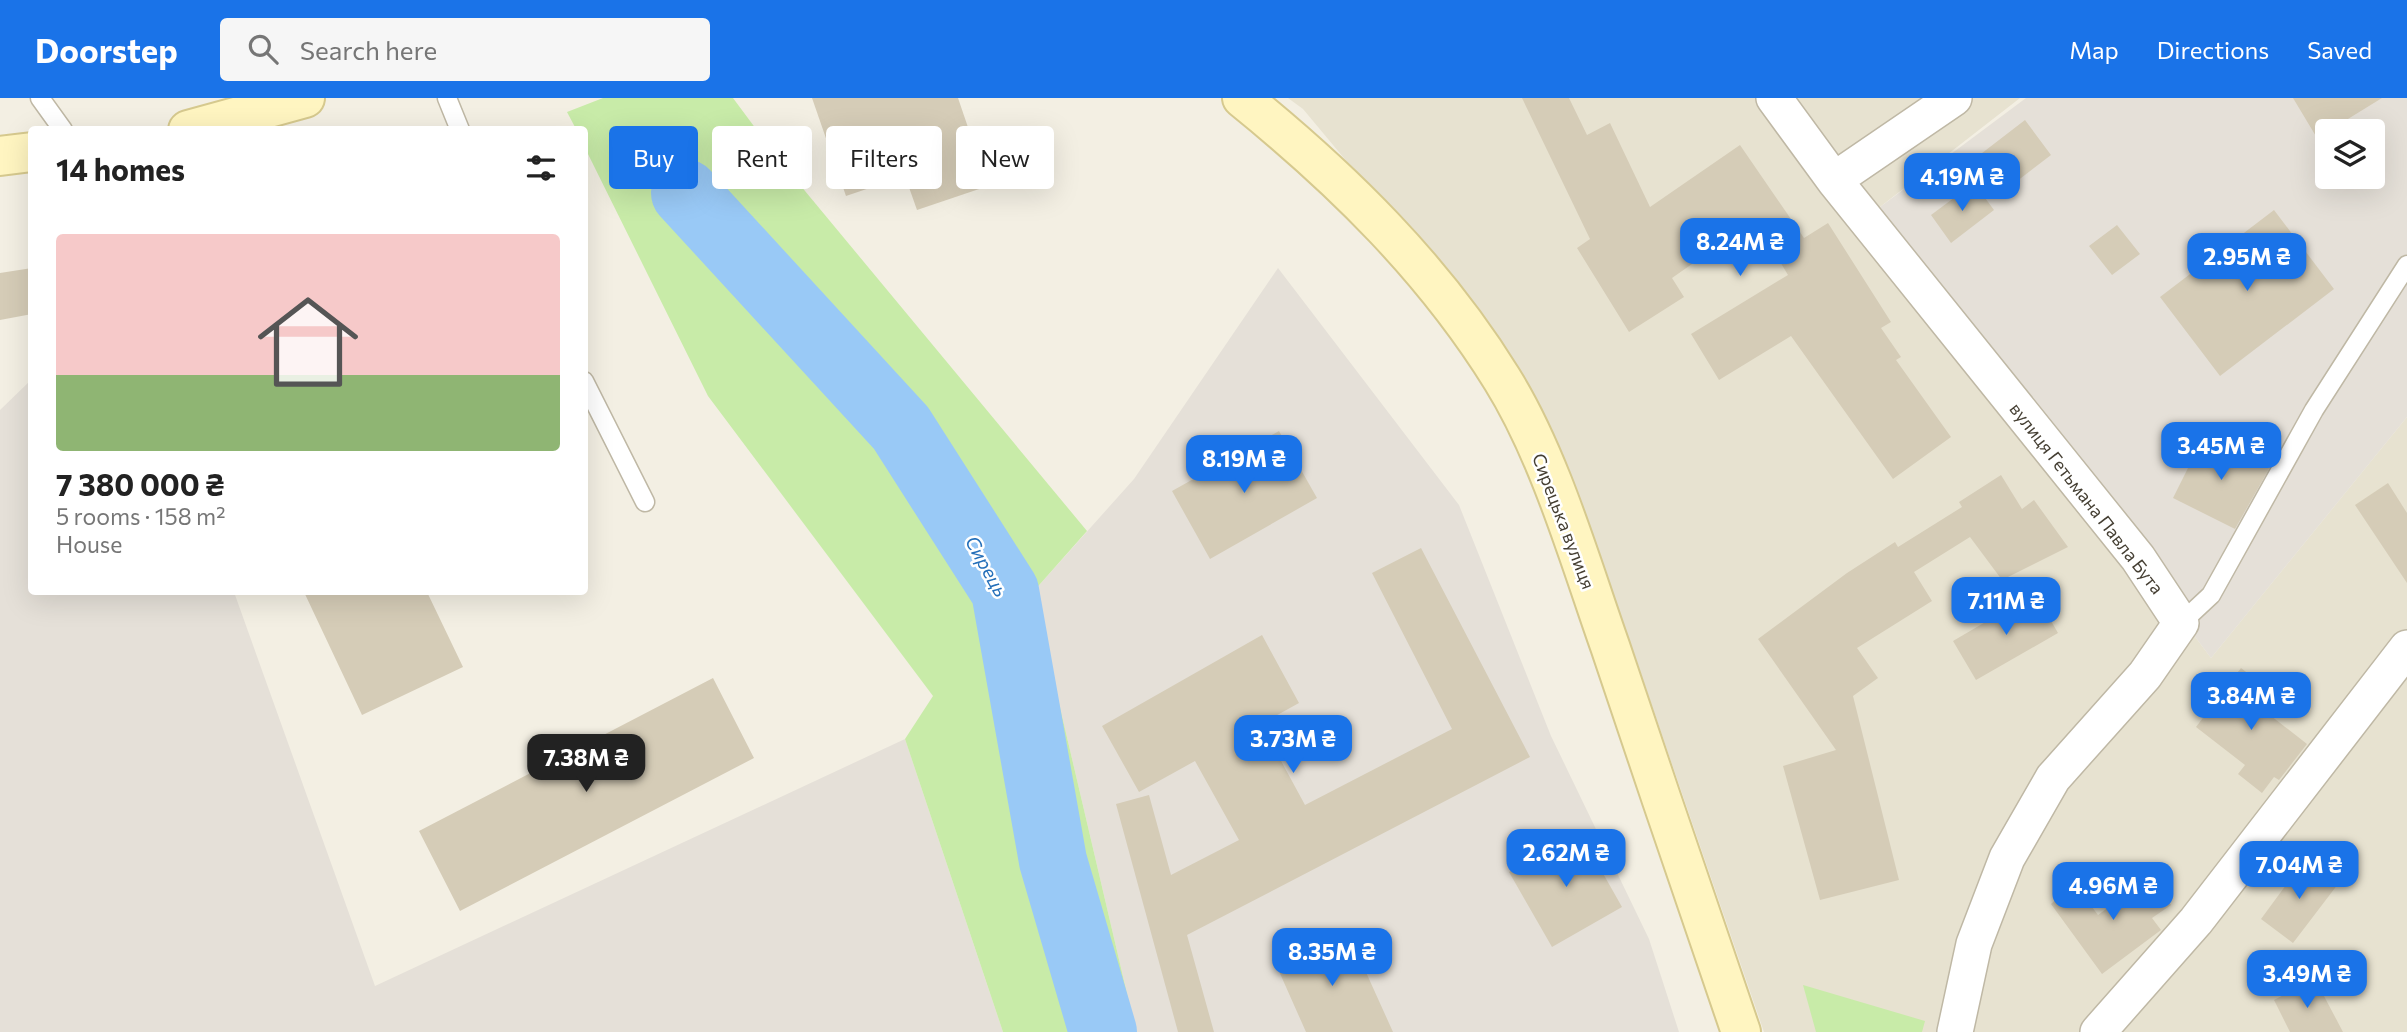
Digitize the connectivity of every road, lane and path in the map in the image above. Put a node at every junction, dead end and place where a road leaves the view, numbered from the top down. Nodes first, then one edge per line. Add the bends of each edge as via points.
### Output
1 (40, 98) edge
2 (305, 98) edge
3 (447, 98) edge
4 (1241, 98) edge
5 (1774, 98) edge
6 (1954, 98) edge
7 (60, 126) edge
8 (226, 126) edge
9 (458, 126) edge
10 (28, 152) edge
11 (0, 156) edge
12 (1834, 180) junction
13 (2407, 265) edge
14 (588, 390) edge
15 (645, 502) dead end
16 (2181, 624) junction
17 (2407, 648) edge
18 (1741, 1032) edge
19 (1955, 1032) edge
20 (2098, 1032) edge

1 - 7 lane
2 - 8 main road
3 - 9 lane
4 - 18 main road, Сирецька вулиця via 1307,151 1408,252 1459,314 1504,382 1574,542
5 - 12 street, вулиця Гетьмана Павла Бута
6 - 12 street
10 - 11 main road
12 - 16 street, вулиця Гетьмана Павла Бута via 2138,558
13 - 16 lane via 2314,410 2211,595
14 - 15 lane
16 - 19 street via 2145,675 2053,778 2007,858 1974,944
17 - 20 street via 2196,921

